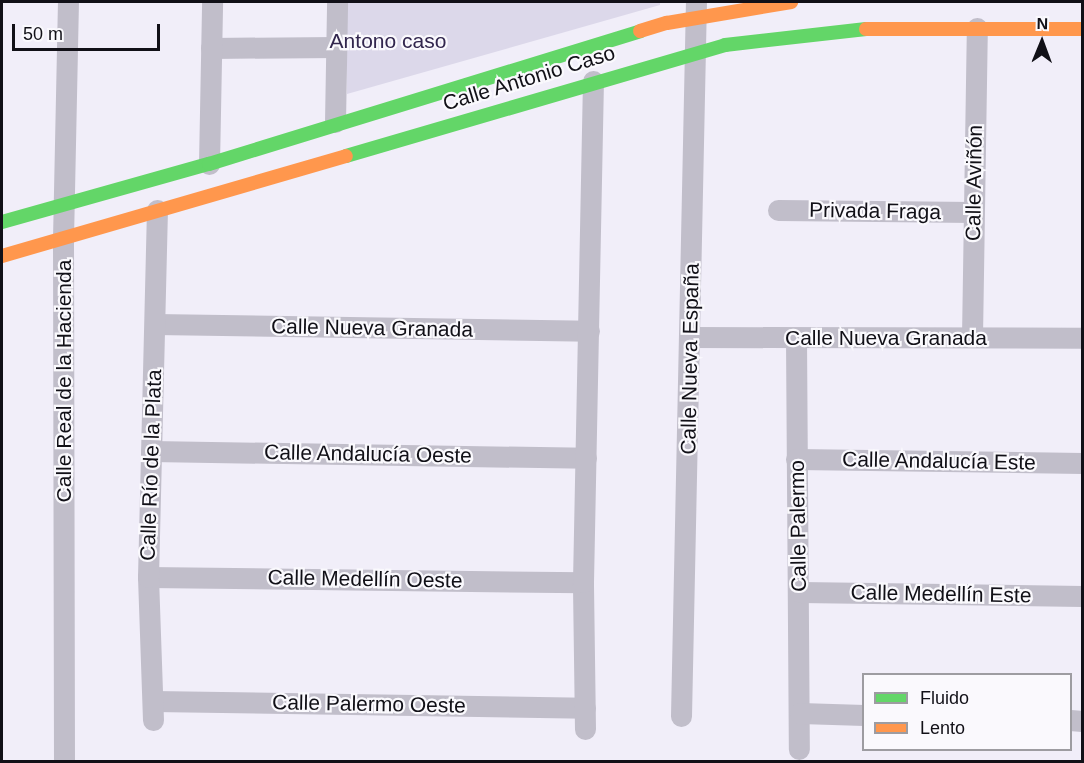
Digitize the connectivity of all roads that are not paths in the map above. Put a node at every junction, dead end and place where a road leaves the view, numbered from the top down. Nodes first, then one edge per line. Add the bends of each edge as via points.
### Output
1 (68, 2) edge
2 (212, 2) edge
3 (337, 2) edge
4 (791, 2) edge
5 (696, 9) edge
6 (977, 28) junction
7 (1083, 30) edge
8 (336, 47) junction
9 (211, 48) junction
10 (696, 51) junction
11 (593, 81) junction
12 (334, 122) junction
13 (209, 164) junction
14 (64, 202) junction
15 (157, 210) junction
16 (778, 210) dead end
17 (973, 212) junction
18 (2, 222) edge
19 (63, 239) junction
20 (2, 256) edge
21 (155, 324) junction
22 (588, 331) junction
23 (690, 337) junction
24 (972, 337) junction
25 (1083, 338) edge
26 (796, 339) junction
27 (151, 451) junction
28 (586, 458) junction
29 (796, 459) junction
30 (1083, 463) edge
31 (148, 577) junction
32 (583, 582) junction
33 (800, 592) junction
34 (1083, 596) edge
35 (585, 708) junction
36 (153, 710) joint
37 (800, 713) junction
38 (862, 715) edge
39 (681, 716) dead end
40 (585, 729) dead end
41 (799, 749) dead end
42 (64, 762) edge

1 - 14 street, Calle Real de la Hacienda
2 - 9 street
3 - 8 street
4 - 5 main road, Calle Antonio Caso
5 - 10 street, Calle Nueva España
5 - 12 main road, Calle Antonio Caso
6 - 7 main road, Calle Antonio Caso
6 - 10 main road, Calle Antonio Caso via 835,31
6 - 17 street, Calle Aviñón
8 - 9 street
8 - 12 street
9 - 13 street
10 - 11 main road, Calle Antonio Caso
10 - 23 street, Calle Nueva España
11 - 15 main road, Calle Antonio Caso
11 - 22 street
12 - 13 main road, Calle Antonio Caso
13 - 14 main road, Calle Antonio Caso
14 - 18 main road, Calle Antonio Caso
14 - 19 street, Calle Real de la Hacienda
15 - 19 main road, Calle Antonio Caso
15 - 21 street, Calle Río de la Plata
16 - 17 street, Privada Fraga
17 - 24 street, Calle Aviñón
19 - 20 main road, Calle Antonio Caso
19 - 42 street, Calle Real de la Hacienda
21 - 22 street, Calle Nueva Granada
21 - 27 street, Calle Río de la Plata
22 - 28 street
23 - 26 street, Calle Nueva Granada
23 - 39 street, Calle Nueva España
24 - 25 street, Calle Nueva Granada
24 - 26 street, Calle Nueva Granada
26 - 29 street, Calle Palermo
27 - 28 street, Calle Andalucía Oeste
27 - 31 street, Calle Río de la Plata
28 - 32 street
29 - 30 street, Calle Andalucía Este
29 - 33 street, Calle Palermo
31 - 32 street, Calle Medellín Oeste
31 - 36 street, Calle Río de la Plata
32 - 35 street
33 - 34 street, Calle Medellín Este
33 - 37 street, Calle Palermo
35 - 36 street, Calle Palermo Oeste
35 - 40 street
37 - 38 street
37 - 41 street, Calle Palermo

